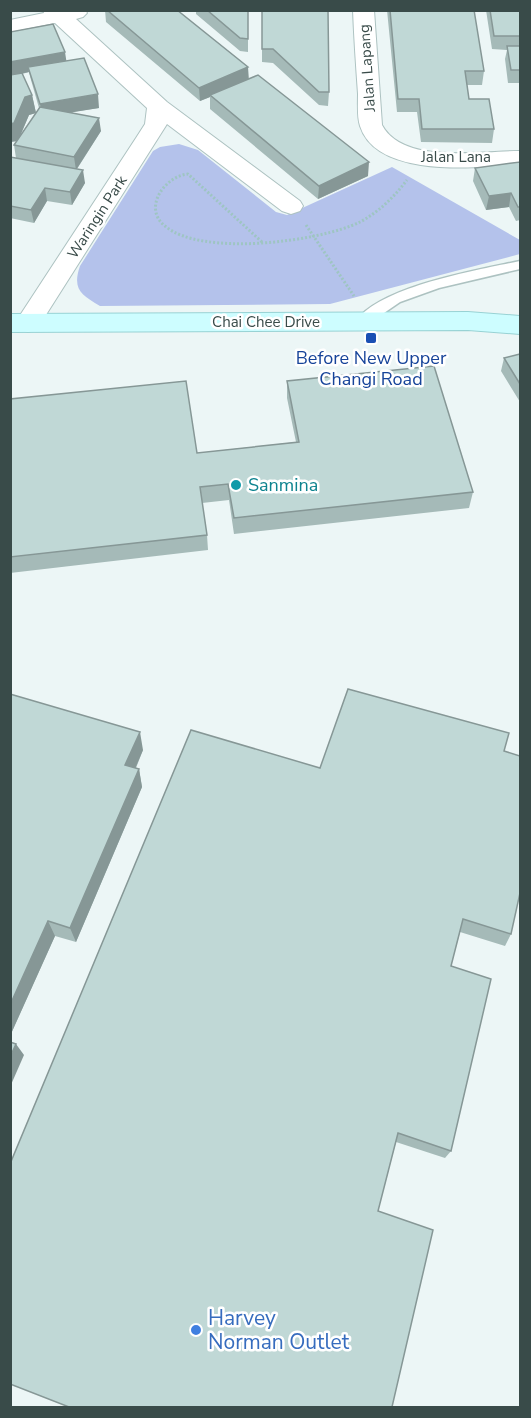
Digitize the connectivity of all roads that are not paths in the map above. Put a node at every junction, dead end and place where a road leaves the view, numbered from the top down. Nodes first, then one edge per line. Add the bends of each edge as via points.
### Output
1 (85, 10) edge
2 (363, 10) edge
3 (58, 13) edge
4 (10, 26) edge
5 (159, 107) junction
6 (371, 125) joint
7 (520, 158) edge
8 (291, 206) dead end
9 (520, 265) edge
10 (363, 321) junction
11 (19, 323) edge
12 (520, 325) edge

1 - 3 street
2 - 6 street, Jalan Lapang
3 - 4 street
3 - 5 street
5 - 8 street
5 - 11 street, Waringin Park via 148,138
6 - 7 street, Jalan Lana via 373,135 384,147 417,158
9 - 10 lane via 436,284 395,299
10 - 11 street, Chai Chee Drive
10 - 12 street, Chai Chee Drive

